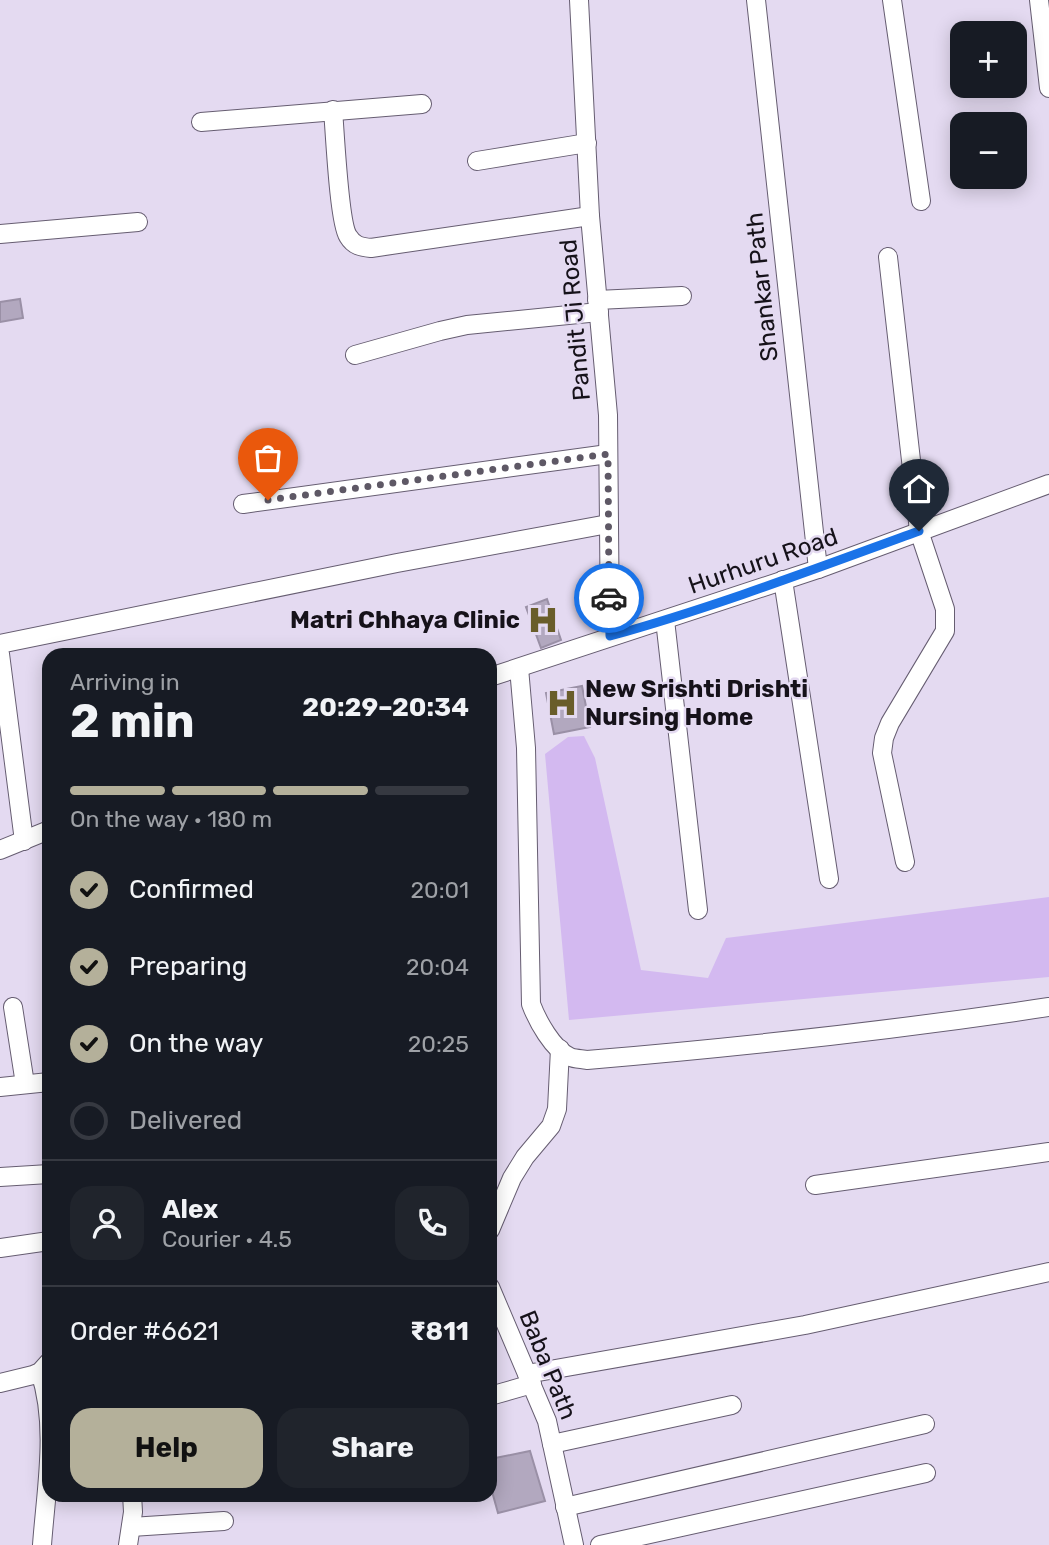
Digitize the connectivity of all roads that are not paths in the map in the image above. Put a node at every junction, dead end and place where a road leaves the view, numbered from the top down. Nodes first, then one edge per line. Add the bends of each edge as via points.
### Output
1 (579, 0) edge
2 (755, 0) edge
3 (892, 0) edge
4 (1039, 0) edge
5 (1049, 88) edge
6 (422, 104) dead end
7 (333, 110) junction
8 (201, 122) dead end
9 (587, 144) junction
10 (477, 160) dead end
11 (920, 201) dead end
12 (590, 216) junction
13 (138, 222) dead end
14 (0, 234) edge
15 (888, 257) dead end
16 (682, 296) dead end
17 (598, 306) junction
18 (355, 355) dead end
19 (608, 454) junction
20 (1049, 484) edge
21 (243, 504) dead end
22 (608, 524) junction
23 (919, 531) junction
24 (818, 569) junction
25 (783, 580) junction
26 (666, 620) junction
27 (610, 636) junction
28 (0, 644) edge
29 (0, 654) edge
30 (519, 668) junction
31 (497, 675) edge
32 (42, 833) edge
33 (24, 841) junction
34 (0, 850) edge
35 (905, 862) dead end
36 (829, 879) dead end
37 (698, 910) dead end
38 (13, 1007) dead end
39 (1049, 1007) edge
40 (559, 1049) junction
41 (42, 1083) edge
42 (25, 1084) junction
43 (0, 1087) edge
44 (1049, 1152) edge
45 (42, 1174) edge
46 (0, 1177) edge
47 (815, 1185) dead end
48 (497, 1213) edge
49 (42, 1242) edge
50 (0, 1248) edge
51 (1049, 1272) edge
52 (497, 1303) edge
53 (42, 1368) edge
54 (530, 1379) junction
55 (0, 1383) edge
56 (497, 1393) edge
57 (732, 1405) dead end
58 (925, 1424) dead end
59 (552, 1444) junction
60 (926, 1473) dead end
61 (45, 1502) edge
62 (132, 1502) edge
63 (565, 1507) junction
64 (224, 1521) dead end
65 (131, 1527) junction
66 (42, 1545) edge
67 (128, 1545) edge
68 (574, 1545) edge
69 (600, 1545) edge

1 - 9 street, Pandit Ji Road
2 - 24 street, Shankar Path
3 - 11 street
4 - 5 street
6 - 7 street
7 - 8 street
7 - 12 street via 343,214 347,235 357,246 371,248
9 - 10 street
9 - 12 street, Pandit Ji Road
12 - 17 street, Pandit Ji Road
13 - 14 street
15 - 23 street
16 - 17 street
17 - 18 street via 467,326
17 - 19 street, Pandit Ji Road
19 - 21 street
19 - 22 street, Pandit Ji Road
20 - 23 street, Hurhuru Road
22 - 27 street, Pandit Ji Road
22 - 28 street
23 - 24 street, Hurhuru Road
23 - 35 street via 945,609 945,631 884,738 882,753
24 - 25 street, Hurhuru Road
25 - 26 street, Hurhuru Road
25 - 36 street
26 - 27 street, Hurhuru Road
26 - 37 street
27 - 30 street, Hurhuru Road
29 - 33 street
30 - 31 street, Hurhuru Road
30 - 40 street via 526,748 531,1004 537,1021
32 - 33 street
33 - 34 street
38 - 42 street
39 - 40 street via 942,1023 587,1060
40 - 48 street via 557,1109 551,1126 512,1178
41 - 42 street
42 - 43 street
44 - 47 street
45 - 46 street
49 - 50 street
51 - 54 street
52 - 54 street, Baba Path
53 - 55 street
54 - 56 street
54 - 59 street, Baba Path
57 - 59 street
58 - 63 street
59 - 63 street, Baba Path
60 - 69 street
61 - 66 street
62 - 65 street
63 - 68 street, Baba Path
64 - 65 street
65 - 67 street

